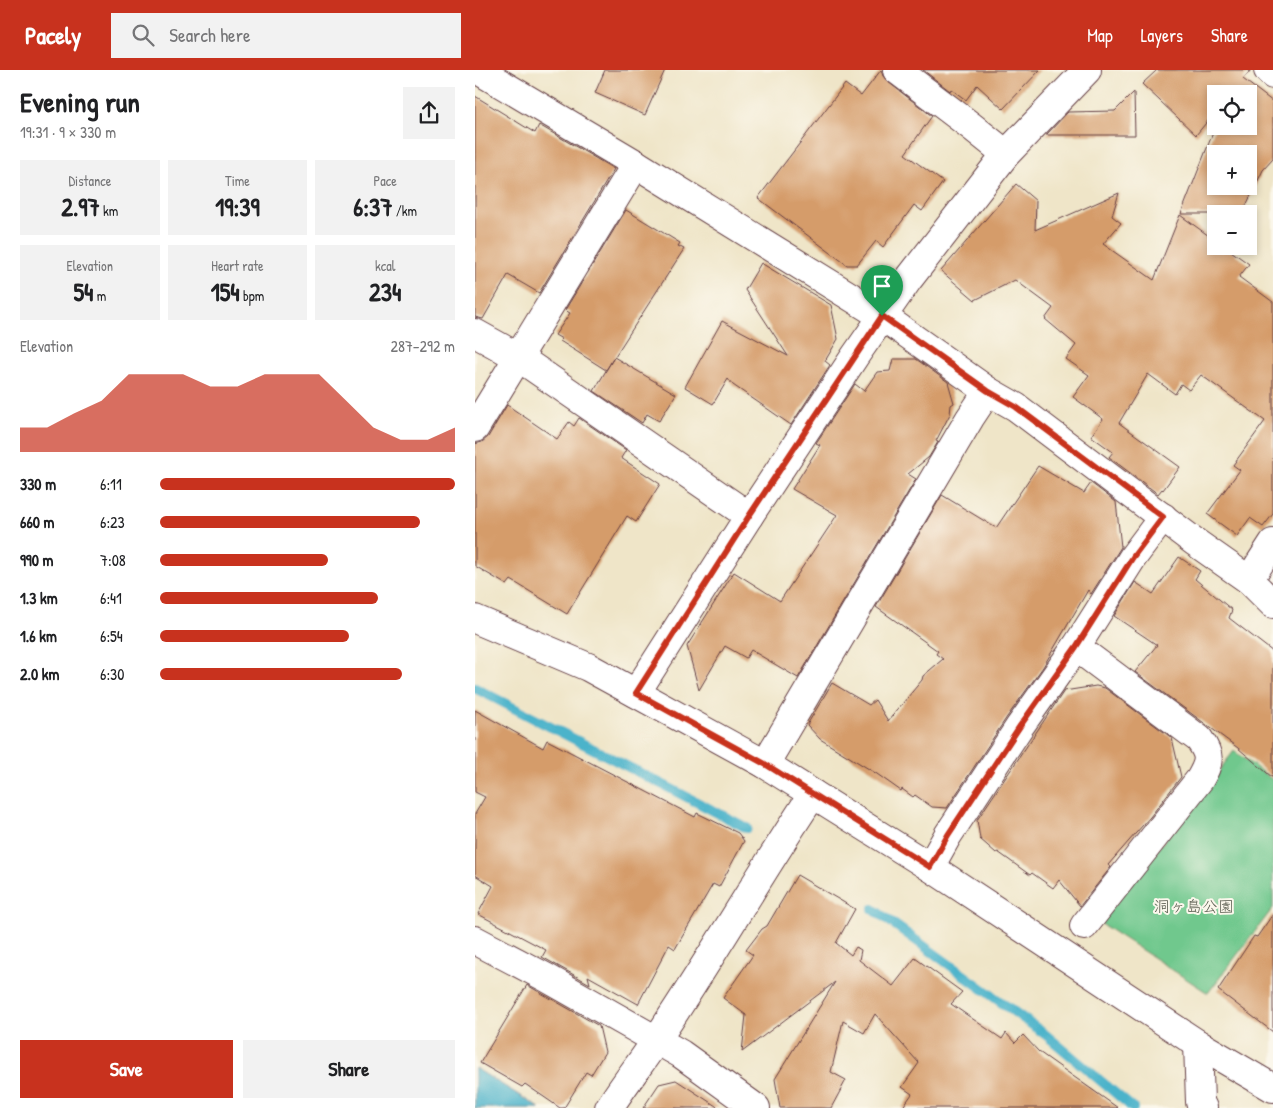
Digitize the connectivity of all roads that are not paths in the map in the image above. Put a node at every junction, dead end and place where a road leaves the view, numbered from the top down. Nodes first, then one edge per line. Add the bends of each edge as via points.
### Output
1 (478, 70) edge
2 (897, 70) edge
3 (1087, 70) edge
4 (1268, 70) edge
5 (1273, 75) edge
6 (1006, 154) junction
7 (636, 164) junction
8 (882, 316) junction
9 (475, 334) edge
10 (518, 357) junction
11 (988, 391) junction
12 (475, 428) edge
13 (749, 516) junction
14 (1163, 517) junction
15 (1273, 543) edge
16 (1249, 580) junction
17 (1273, 604) edge
18 (475, 619) edge
19 (1076, 647) junction
20 (636, 693) junction
21 (765, 764) junction
22 (813, 794) junction
23 (930, 867) junction
24 (1085, 926) dead end
25 (475, 940) edge
26 (656, 1040) junction
27 (1198, 1044) junction
28 (1272, 1085) edge
29 (609, 1108) edge
30 (756, 1108) edge
31 (1203, 1108) edge

1 - 7 street
2 - 6 street
3 - 6 street
4 - 5 street
6 - 8 street
7 - 8 street
7 - 10 street
8 - 11 street
8 - 13 street
9 - 10 street
10 - 12 street
10 - 13 street
11 - 14 street via 1016,407
11 - 21 street
13 - 20 street
14 - 16 street
14 - 19 street via 1133,557
15 - 16 street
16 - 17 street
18 - 20 street via 587,667
19 - 23 street via 1020,726
19 - 24 street via 1199,739 1207,751 1208,765
20 - 21 street
21 - 22 street
22 - 23 street
22 - 26 street
23 - 27 street
25 - 26 street
26 - 29 street
26 - 30 street
27 - 28 street
27 - 31 street via 1200,1102

